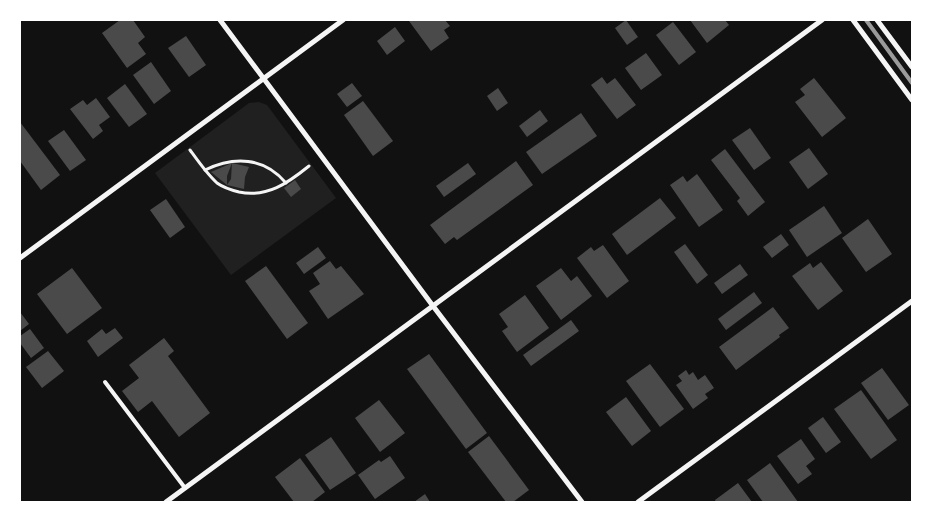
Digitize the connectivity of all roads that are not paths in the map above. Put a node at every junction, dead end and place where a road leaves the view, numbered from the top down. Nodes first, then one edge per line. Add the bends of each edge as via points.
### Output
1 (220, 20) edge
2 (343, 20) edge
3 (822, 20) edge
4 (853, 20) edge
5 (877, 20) edge
6 (912, 67) edge
7 (264, 78) junction
8 (912, 100) edge
9 (20, 258) edge
10 (912, 301) edge
11 (432, 306) junction
12 (105, 382) dead end
13 (184, 488) junction
14 (166, 502) edge
15 (582, 502) edge
16 (638, 502) edge

1 - 7 street
2 - 7 street
3 - 11 street
4 - 8 street
5 - 6 street
7 - 9 street
7 - 11 street
10 - 16 street
11 - 13 street
11 - 15 street
12 - 13 lane
13 - 14 street

